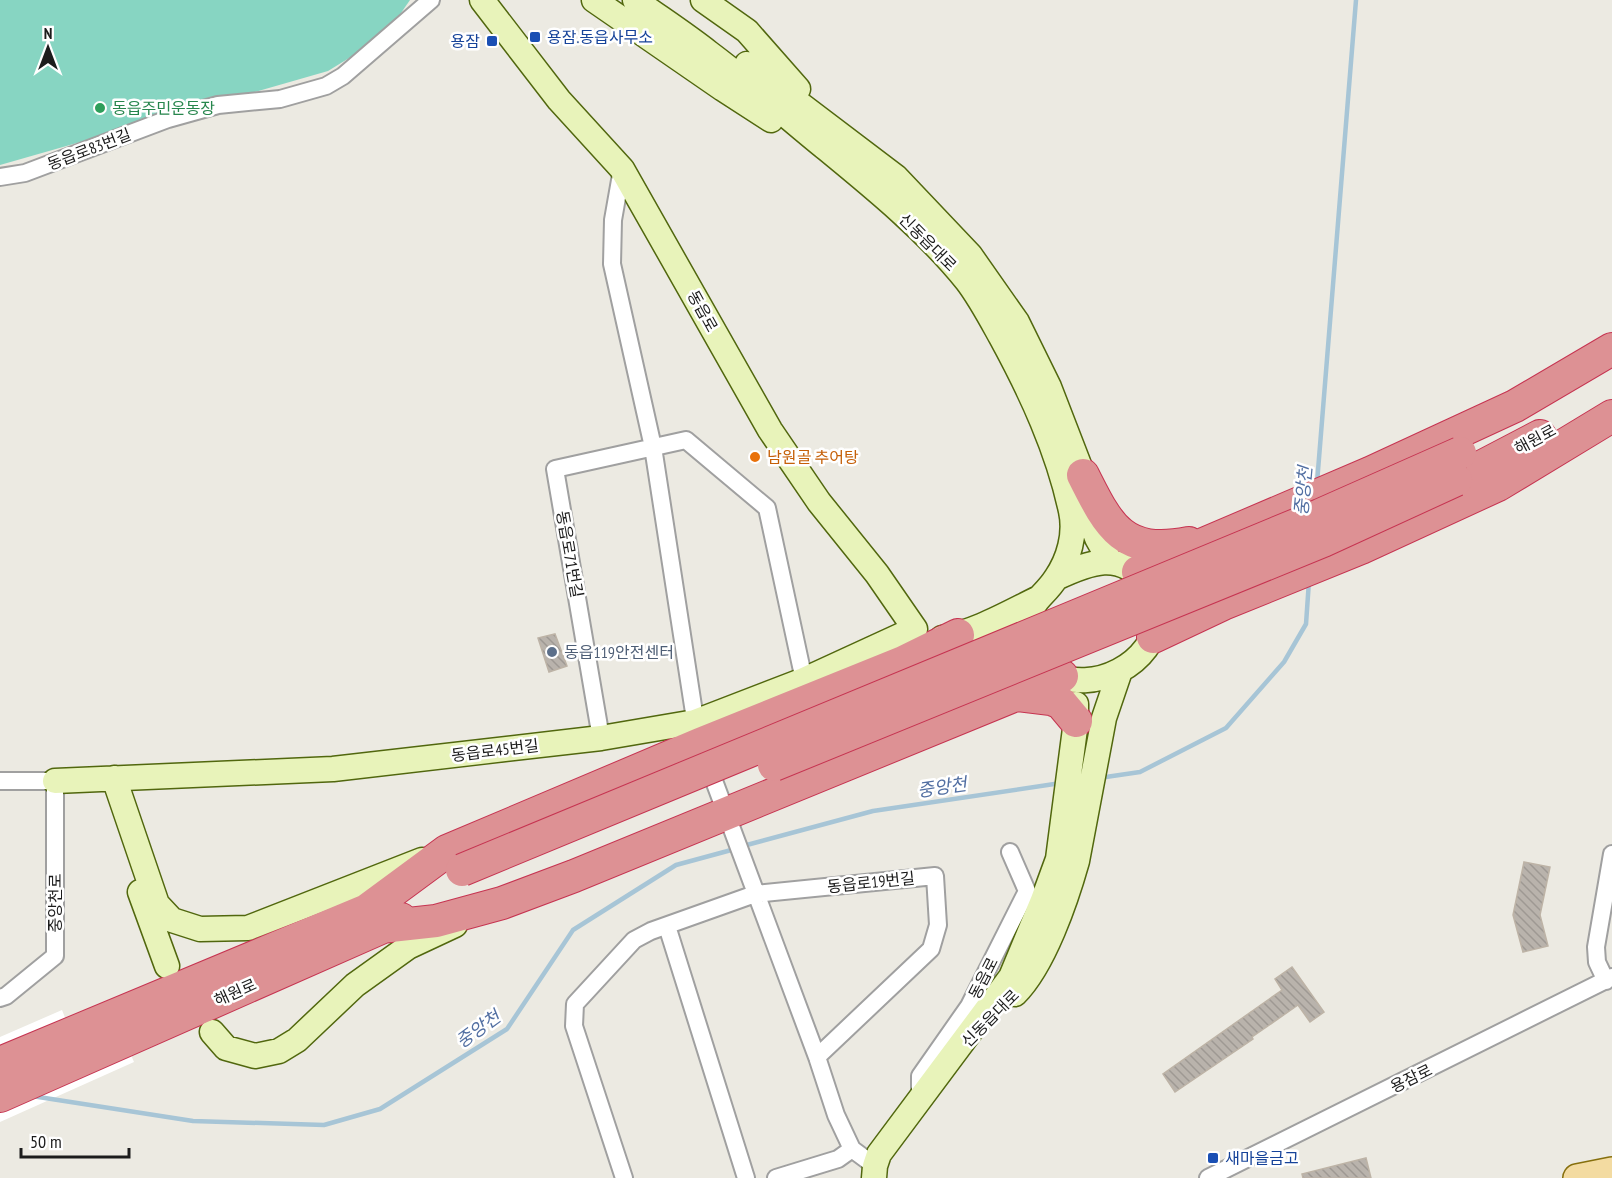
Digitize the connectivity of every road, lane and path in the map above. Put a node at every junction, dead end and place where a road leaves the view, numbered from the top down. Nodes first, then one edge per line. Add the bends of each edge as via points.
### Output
1 (431, 0) edge
2 (594, 0) edge
3 (635, 0) edge
4 (657, 0) edge
5 (702, 0) edge
6 (485, 2) edge
7 (829, 125) junction
8 (622, 169) junction
9 (854, 172) junction
10 (0, 177) edge
11 (1612, 350) edge
12 (1612, 373) edge
13 (1612, 395) edge
14 (1612, 416) edge
15 (653, 447) junction
16 (1458, 467) junction
17 (1083, 475) junction
18 (1225, 536) junction
19 (1124, 567) junction
20 (1056, 578) junction
21 (1039, 598) junction
22 (958, 635) joint
23 (1153, 637) junction
24 (1030, 644) junction
25 (916, 648) junction
26 (1120, 671) junction
27 (1067, 678) junction
28 (804, 680) junction
29 (1018, 694) junction
30 (1090, 720) junction
31 (698, 733) junction
32 (601, 738) junction
33 (108, 778) junction
34 (55, 780) junction
35 (0, 781) edge
36 (728, 819) junction
37 (1010, 852) dead end
38 (1612, 854) edge
39 (460, 870) junction
40 (753, 890) junction
41 (502, 903) junction
42 (374, 919) junction
43 (667, 926) junction
44 (167, 966) dead end
45 (1609, 979) edge
46 (0, 998) edge
47 (212, 1032) dead end
48 (817, 1057) junction
49 (0, 1064) edge
50 (0, 1096) edge
51 (920, 1100) junction
52 (852, 1149) junction
53 (875, 1172) edge
54 (1612, 1172) edge
55 (624, 1178) edge
56 (746, 1178) edge
57 (776, 1178) edge
58 (1208, 1178) edge
59 (1577, 1178) edge

1 - 10 street, 동읍로83번길 via 343,76 326,86 279,99 218,105 168,119 25,173
2 - 9 main road via 723,89
3 - 9 main road, 신동읍대로 via 710,53
4 - 7 main road, 신동읍대로
5 - 7 main road via 747,32
6 - 8 main road, 동읍로 via 560,100
7 - 17 main road, 신동읍대로 via 896,177 970,255 1017,322 1049,387
8 - 15 street via 613,220 612,264
8 - 25 main road, 동읍로 via 770,430 819,502 877,574
9 - 20 main road, 신동읍대로 via 924,235 968,282 1031,392 1072,513 1073,542
11 - 18 highway via 1515,405
12 - 16 highway, 해원로
13 - 16 highway, 해원로 via 1547,433
14 - 23 highway via 1498,484
15 - 28 street, 동읍로71번길 via 686,440 767,508
15 - 31 street
15 - 32 street, 동읍로71번길 via 555,469
16 - 39 highway, bridge via 1312,545
17 - 18 highway via 1102,514 1118,534 1145,545 1176,546
17 - 19 main road, 신동읍대로 via 1097,538
18 - 19 highway
19 - 20 main road via 1083,566
19 - 23 main road via 1155,594 1157,618
20 - 21 main road
21 - 22 main road
21 - 24 main road via 1029,613
22 - 25 highway
23 - 26 main road
24 - 25 main road via 1011,642 937,654
24 - 27 main road via 1046,668
25 - 28 main road, 동읍로45번길
25 - 31 highway
26 - 27 main road via 1105,677
26 - 30 main road, 신동읍대로
27 - 29 highway
27 - 30 main road, 신동읍대로
28 - 31 main road, 동읍로45번길
29 - 30 highway via 1051,699
29 - 36 highway
30 - 51 main road, 신동읍대로 via 1067,860 1071,884 1047,945 1020,989 956,1053
31 - 32 main road, 동읍로45번길
31 - 36 street
31 - 39 highway
32 - 33 main road, 동읍로45번길 via 333,769
33 - 34 main road, 동읍로45번길
33 - 39 main road via 156,904 172,920 200,929 248,928
33 - 44 main road
34 - 35 street
34 - 46 street, 중앙천로 via 55,956
36 - 40 street
36 - 41 highway
37 - 51 street, 동읍로 via 1027,891 969,1006 920,1076
38 - 45 street via 1596,947 1597,962
39 - 42 highway, 해원로
39 - 42 highway
40 - 43 street, 동읍로19번길
40 - 48 street
40 - 48 street, 동읍로19번길 via 935,876 938,925 931,949
41 - 42 highway via 436,921
41 - 47 main road via 408,947 355,985 279,1052 255,1056 226,1048
42 - 49 highway, 해원로 via 71,1032
42 - 50 highway, 해원로 via 125,1041
43 - 55 street, 동읍로19번길 via 634,940 574,1004 574,1026
43 - 56 street
45 - 58 street, 용잠로
48 - 52 street
51 - 53 main road via 879,1154
52 - 53 street
52 - 57 street via 838,1159
54 - 59 main road

